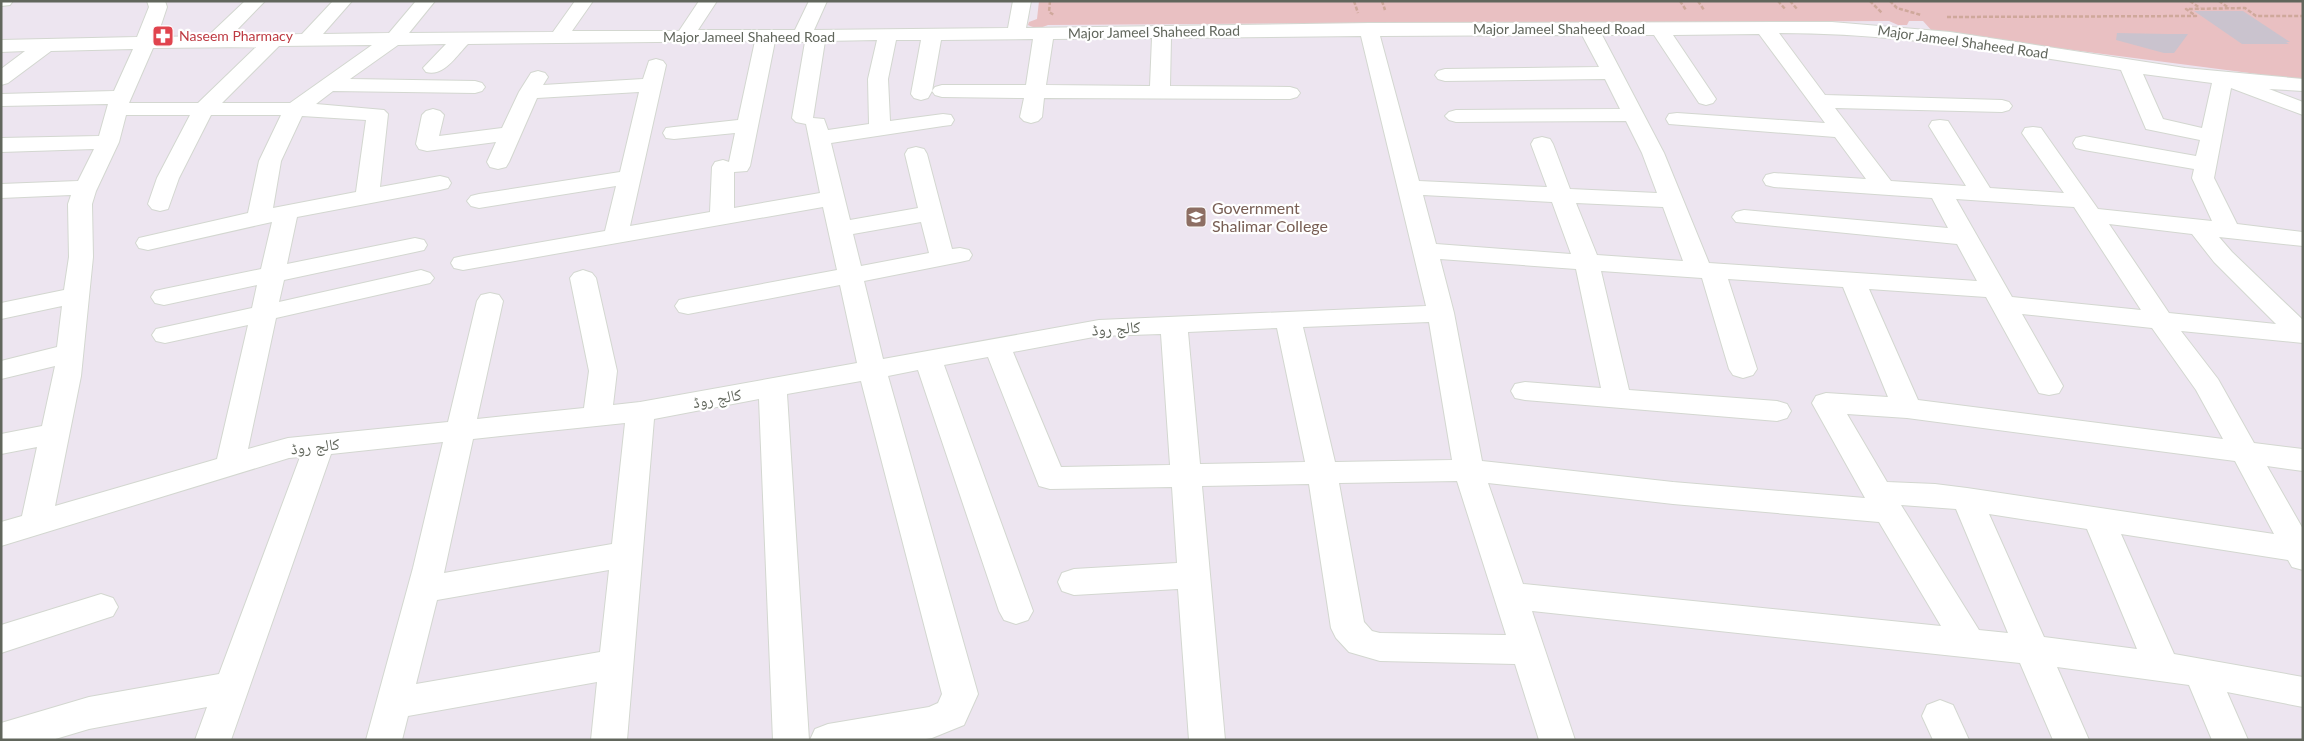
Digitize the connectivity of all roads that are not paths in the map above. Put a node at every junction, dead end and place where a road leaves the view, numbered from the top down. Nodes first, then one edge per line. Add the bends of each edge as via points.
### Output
1 (156, 1) edge
2 (256, 1) edge
3 (343, 1) edge
4 (426, 1) edge
5 (584, 1) edge
6 (708, 1) edge
7 (818, 1) edge
8 (1022, 1) edge
9 (1765, 28) junction
10 (1369, 29) junction
11 (1589, 29) junction
12 (1660, 29) junction
13 (1162, 32) junction
14 (1016, 33) junction
15 (1044, 33) junction
16 (932, 34) junction
17 (888, 35) junction
18 (808, 36) junction
19 (684, 37) junction
20 (766, 37) junction
21 (395, 38) junction
22 (463, 38) junction
23 (558, 38) junction
24 (274, 40) junction
25 (307, 40) junction
26 (213, 42) junction
27 (146, 43) junction
28 (46, 45) junction
29 (1, 46) edge
30 (2130, 66) junction
31 (433, 68) dead end
32 (1611, 74) junction
33 (1445, 75) dead end
34 (2223, 78) junction
35 (1, 79) edge
36 (2303, 85) edge
37 (328, 86) junction
38 (476, 87) dead end
39 (942, 92) dead end
40 (1035, 92) junction
41 (1160, 92) junction
42 (1290, 93) dead end
43 (921, 94) dead end
44 (1706, 99) dead end
45 (1, 100) edge
46 (1818, 101) junction
47 (119, 103) junction
48 (2002, 106) dead end
49 (204, 109) junction
50 (295, 109) junction
51 (2303, 109) edge
52 (433, 114) dead end
53 (1632, 115) junction
54 (1456, 116) dead end
55 (1031, 117) dead end
56 (1677, 119) dead end
57 (943, 120) dead end
58 (748, 125) junction
59 (1940, 126) dead end
60 (812, 127) junction
61 (880, 128) junction
62 (1841, 131) junction
63 (674, 133) dead end
64 (2033, 133) dead end
65 (510, 134) junction
66 (2212, 136) junction
67 (108, 142) junction
68 (2084, 143) dead end
69 (1542, 144) dead end
70 (1, 145) edge
71 (916, 154) dead end
72 (498, 162) dead end
73 (2205, 164) junction
74 (630, 177) junction
75 (1774, 180) dead end
76 (440, 183) dead end
77 (86, 187) junction
78 (1409, 187) junction
79 (1884, 188) junction
80 (1, 191) edge
81 (1940, 192) junction
82 (1562, 195) junction
83 (1983, 195) junction
84 (367, 197) junction
85 (833, 198) junction
86 (1672, 201) junction
87 (479, 202) dead end
88 (160, 204) dead end
89 (2086, 208) junction
90 (286, 212) junction
91 (930, 213) junction
92 (1744, 217) dead end
93 (259, 218) junction
94 (722, 218) junction
95 (2198, 226) junction
96 (840, 229) junction
97 (2227, 229) junction
98 (616, 236) junction
99 (1965, 237) junction
100 (2301, 240) edge
101 (148, 243) dead end
102 (415, 245) dead end
103 (1426, 251) junction
104 (1587, 262) junction
105 (463, 263) dead end
106 (1706, 271) junction
107 (273, 276) junction
108 (851, 276) junction
109 (421, 278) dead end
110 (582, 278) dead end
111 (1853, 281) junction
112 (77, 295) junction
113 (164, 297) dead end
114 (1999, 297) junction
115 (490, 301) dead end
116 (688, 306) dead end
117 (1, 311) edge
118 (265, 313) junction
119 (1441, 313) junction
120 (1288, 320) junction
121 (2161, 320) junction
122 (1174, 325) junction
123 (165, 335) dead end
124 (2302, 335) edge
125 (997, 346) junction
126 (70, 353) junction
127 (928, 359) junction
128 (872, 369) junction
129 (1743, 369) dead end
130 (1, 370) edge
131 (2049, 386) dead end
132 (773, 388) junction
133 (1526, 391) dead end
134 (1617, 398) junction
135 (1907, 408) junction
136 (1777, 411) dead end
137 (640, 412) junction
138 (597, 416) junction
139 (461, 431) junction
140 (55, 434) junction
141 (1, 444) edge
142 (319, 445) junction
143 (2245, 454) junction
144 (2303, 460) edge
145 (230, 465) junction
146 (1469, 470) junction
147 (1322, 472) junction
148 (1186, 475) junction
149 (1967, 499) junction
150 (1883, 502) junction
151 (2098, 519) junction
152 (36, 524) junction
153 (1, 534) edge
154 (2301, 552) edge
155 (627, 554) junction
156 (1194, 575) junction
157 (1074, 582) dead end
158 (424, 590) junction
159 (1509, 596) junction
160 (101, 607) dead end
161 (1016, 611) dead end
162 (1, 639) edge
163 (1970, 645) junction
164 (1528, 650) junction
165 (2034, 650) junction
166 (616, 664) junction
167 (2162, 666) junction
168 (2201, 672) junction
169 (232, 687) junction
170 (2303, 692) edge
171 (394, 703) junction
172 (1, 739) edge
173 (213, 740) edge
174 (384, 740) edge
175 (610, 740) edge
176 (791, 740) edge
177 (828, 740) edge
178 (1207, 740) edge
179 (1557, 740) edge
180 (2071, 740) edge
181 (2230, 740) edge

1 - 27 street via 158,7
2 - 26 street
3 - 25 street
4 - 21 street
5 - 23 street
6 - 19 street
7 - 18 street
8 - 14 street
9 - 12 street, Major Jameel Shaheed Road
9 - 30 street, Major Jameel Shaheed Road via 1918,34
9 - 46 street
10 - 11 street, Major Jameel Shaheed Road
10 - 13 street, Major Jameel Shaheed Road
10 - 78 street
11 - 12 street, Major Jameel Shaheed Road
11 - 32 street
12 - 44 street
13 - 15 street, Major Jameel Shaheed Road
13 - 41 street
14 - 15 street, Major Jameel Shaheed Road
14 - 16 street, Major Jameel Shaheed Road
15 - 40 street
16 - 17 street, Major Jameel Shaheed Road
16 - 43 street
17 - 18 street, Major Jameel Shaheed Road
17 - 61 street via 878,79
18 - 20 street, Major Jameel Shaheed Road
18 - 60 street
19 - 20 street, Major Jameel Shaheed Road
19 - 23 street, Major Jameel Shaheed Road
20 - 58 street
21 - 22 street, Major Jameel Shaheed Road
21 - 25 street, Major Jameel Shaheed Road
21 - 37 street
22 - 23 street, Major Jameel Shaheed Road
22 - 31 street
24 - 25 street, Major Jameel Shaheed Road
24 - 26 street, Major Jameel Shaheed Road
24 - 49 street
26 - 27 street, Major Jameel Shaheed Road
27 - 28 street, Major Jameel Shaheed Road
27 - 47 street
28 - 29 street, Major Jameel Shaheed Road
28 - 35 street
30 - 34 street, Major Jameel Shaheed Road
30 - 66 street via 2154,124
32 - 33 street
32 - 53 street
34 - 36 street, Major Jameel Shaheed Road
34 - 51 street
34 - 66 street
37 - 38 street
37 - 50 street
39 - 40 street
40 - 41 street
40 - 55 street
41 - 42 street
45 - 47 street
46 - 48 street
46 - 62 street
47 - 49 street
47 - 67 street
49 - 50 street
49 - 88 street via 168,178
50 - 84 street via 377,114
50 - 93 street via 270,162
52 - 65 street via 427,144
53 - 54 street
53 - 86 street via 1653,153
56 - 62 street
57 - 61 street
58 - 63 street
58 - 94 street via 731,167
59 - 83 street
60 - 61 street
60 - 85 street
62 - 79 street
64 - 89 street
65 - 72 street
65 - 74 street via 534,85 654,75
66 - 73 street
67 - 70 street
67 - 77 street
68 - 73 street
69 - 82 street
71 - 91 street
73 - 97 street via 2203,178
74 - 87 street
74 - 98 street
75 - 79 street
76 - 84 street
77 - 80 street
77 - 112 street via 80,204 81,257
78 - 82 street
78 - 103 street
79 - 81 street
81 - 83 street
81 - 99 street
82 - 86 street
82 - 104 street
83 - 89 street
84 - 90 street
85 - 94 street
85 - 96 street
86 - 106 street
89 - 95 street
89 - 121 street
90 - 93 street
90 - 107 street
91 - 96 street
91 - 108 street via 951,257
92 - 99 street
93 - 101 street
94 - 98 street
95 - 97 street
95 - 124 street via 2223,257
96 - 108 street
97 - 100 street
98 - 105 street
99 - 114 street
102 - 107 street
103 - 104 street
103 - 119 street
104 - 106 street
104 - 134 street
106 - 111 street
106 - 129 street
107 - 113 street
107 - 118 street
108 - 116 street
108 - 128 street
109 - 118 street
110 - 138 street via 603,371
111 - 114 street
111 - 135 street
112 - 117 street
112 - 126 street
114 - 121 street
114 - 131 street
115 - 139 street
118 - 123 street
118 - 145 street
119 - 120 street, کالج روڈ
119 - 146 street
120 - 122 street, کالج روڈ
120 - 147 street
121 - 124 street
121 - 143 street via 2208,386
122 - 125 street, کالج روڈ via 1099,328
122 - 148 street
125 - 127 street, کالج روڈ
125 - 148 street via 1050,478
126 - 130 street
126 - 140 street
127 - 128 street, کالج روڈ
127 - 161 street
128 - 132 street, کالج روڈ
128 - 177 street via 960,694 952,714 932,722
132 - 137 street, کالج روڈ
132 - 176 street
133 - 134 street
134 - 136 street
135 - 143 street
135 - 150 street via 1826,403
137 - 138 street, کالج روڈ
137 - 155 street
138 - 139 street, کالج روڈ
139 - 142 street, کالج روڈ
139 - 158 street
140 - 141 street
140 - 152 street
142 - 145 street, کالج روڈ via 288,448
142 - 169 street
143 - 144 street
143 - 154 street
145 - 152 street, کالج روڈ
146 - 147 street
146 - 150 street via 1673,493
146 - 159 street
147 - 148 street
147 - 164 street via 1348,628 1361,642 1380,647
148 - 156 street
149 - 150 street via 1935,494
149 - 151 street
149 - 165 street
150 - 163 street
151 - 154 street
151 - 167 street
152 - 153 street, کالج روڈ
155 - 158 street
155 - 166 street
156 - 157 street
156 - 178 street
158 - 171 street
159 - 163 street
159 - 164 street
160 - 162 street
163 - 165 street
164 - 179 street
165 - 167 street
165 - 180 street
166 - 171 street
166 - 175 street
167 - 168 street
168 - 170 street
168 - 181 street
169 - 172 street via 89,713
169 - 173 street
171 - 174 street

